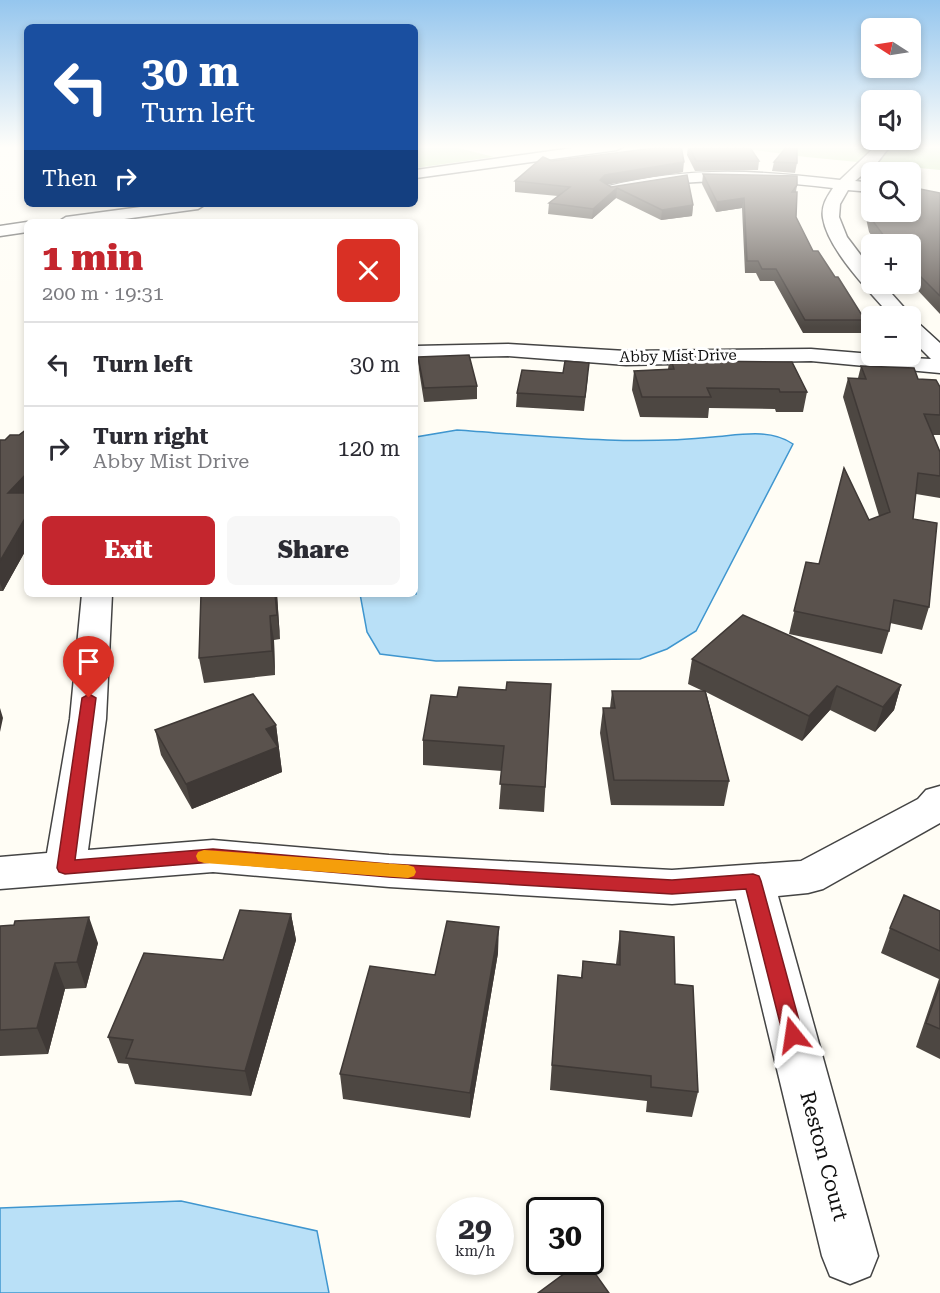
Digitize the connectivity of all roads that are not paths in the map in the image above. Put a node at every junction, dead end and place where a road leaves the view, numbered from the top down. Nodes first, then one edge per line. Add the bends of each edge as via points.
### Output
1 (832, 206) edge
2 (176, 207) edge
3 (88, 219) edge
4 (24, 227) edge
5 (0, 231) edge
6 (861, 270) edge
7 (882, 294) edge
8 (893, 306) edge
9 (921, 337) edge
10 (418, 352) edge
11 (940, 355) edge
12 (940, 366) edge
13 (98, 597) edge
14 (940, 800) edge
15 (65, 868) junction
16 (0, 873) edge
17 (753, 881) junction
18 (850, 1256) dead end

1 - 6 street via 838,235
2 - 3 street
4 - 5 street
7 - 8 street
9 - 11 street
10 - 12 street, Abby Mist Drive via 507,350 626,358 811,355
13 - 15 street via 88,719
14 - 17 street via 932,809 808,878
15 - 16 street
15 - 17 street via 213,856 672,887
17 - 18 street, Reston Court

